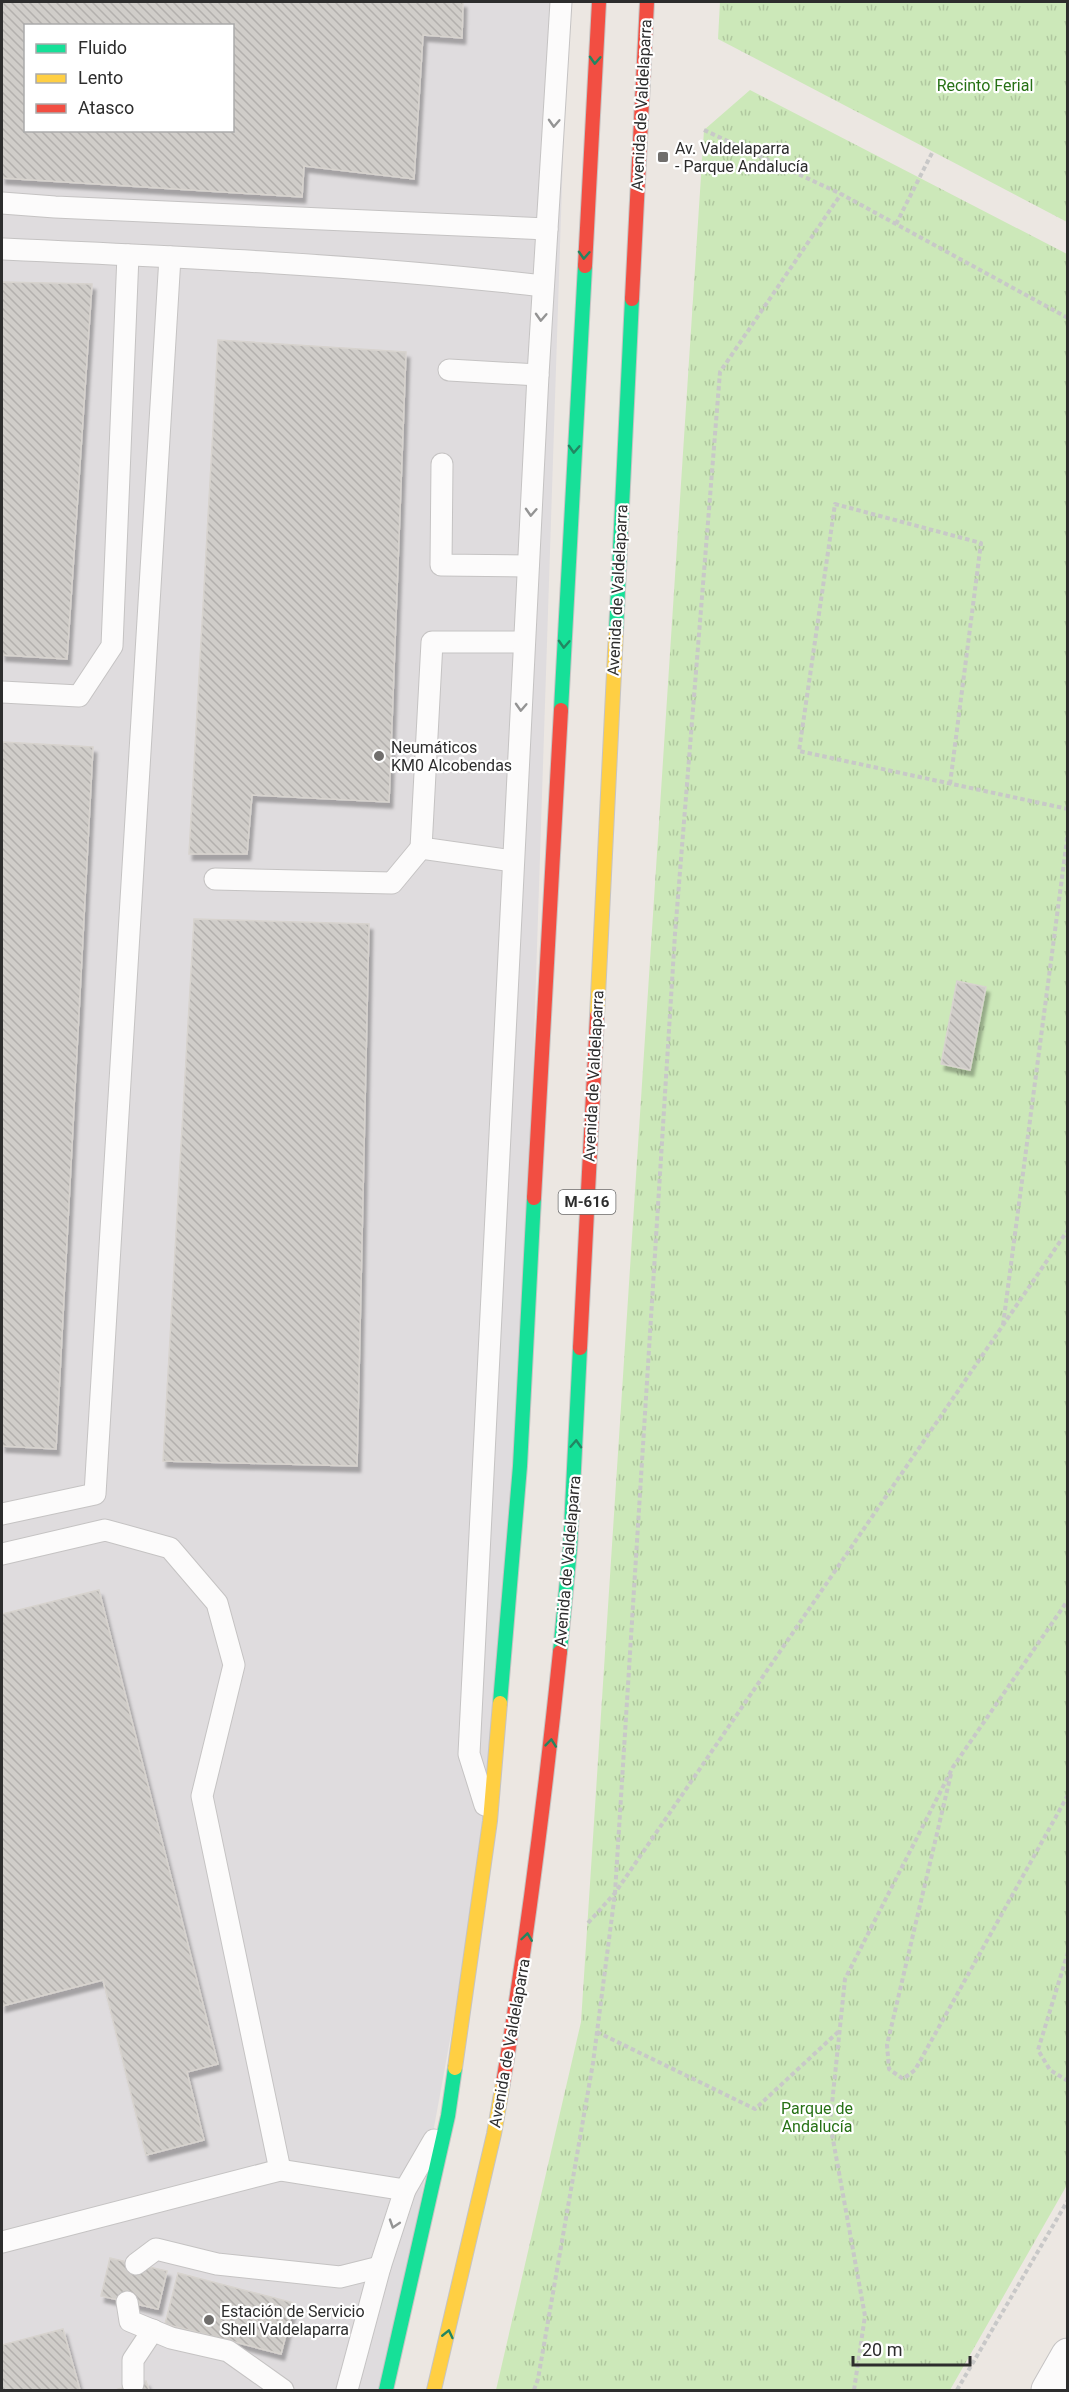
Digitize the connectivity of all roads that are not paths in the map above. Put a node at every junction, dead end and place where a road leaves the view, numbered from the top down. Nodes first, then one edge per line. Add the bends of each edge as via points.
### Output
1 (561, 2) edge
2 (599, 2) edge
3 (647, 2) edge
4 (2, 203) edge
5 (546, 230) junction
6 (2, 249) edge
7 (128, 255) junction
8 (170, 256) junction
9 (543, 286) junction
10 (449, 370) dead end
11 (537, 375) junction
12 (442, 464) dead end
13 (528, 566) junction
14 (524, 642) junction
15 (2, 692) edge
16 (421, 848) junction
17 (513, 861) junction
18 (215, 879) dead end
19 (2, 1514) edge
20 (2, 1554) edge
21 (490, 1821) junction
22 (448, 2116) junction
23 (280, 2170) junction
24 (405, 2190) junction
25 (2, 2242) edge
26 (136, 2264) dead end
27 (380, 2267) junction
28 (126, 2302) dead end
29 (153, 2330) junction
30 (1068, 2355) edge
31 (133, 2385) dead end
32 (283, 2391) edge
33 (347, 2391) edge
34 (386, 2391) edge
35 (434, 2391) edge
36 (1048, 2391) edge

1 -> 5 lane
2 -> 21 highway, M-616 via 520,1466
35 -> 3 highway, Avenida de Valdelaparra / M-616 via 494,2134 524,1959 543,1818 570,1549
4 - 5 lane
5 - 9 lane
6 - 7 lane
7 - 8 lane
7 - 15 lane via 112,646 79,696
8 - 9 lane via 444,274
8 - 19 lane via 95,1494
9 -> 11 lane
10 - 11 lane
11 -> 13 lane
12 - 13 lane via 441,565
13 - 14 lane
14 - 16 lane via 432,642
14 -> 17 lane
16 - 17 lane
16 - 18 lane via 392,883
17 - 21 lane via 469,1754
20 - 23 lane via 105,1530 170,1548 217,1603 234,1665 202,1796
21 - 22 highway, M-616
22 - 24 lane
22 - 34 highway, M-616
23 - 24 lane
23 - 25 lane
24 -> 27 lane
26 - 27 lane via 156,2249 217,2264 340,2277
27 - 33 lane
28 - 29 lane via 130,2320
29 - 31 lane via 133,2360
29 - 32 lane via 228,2351
30 - 36 street

